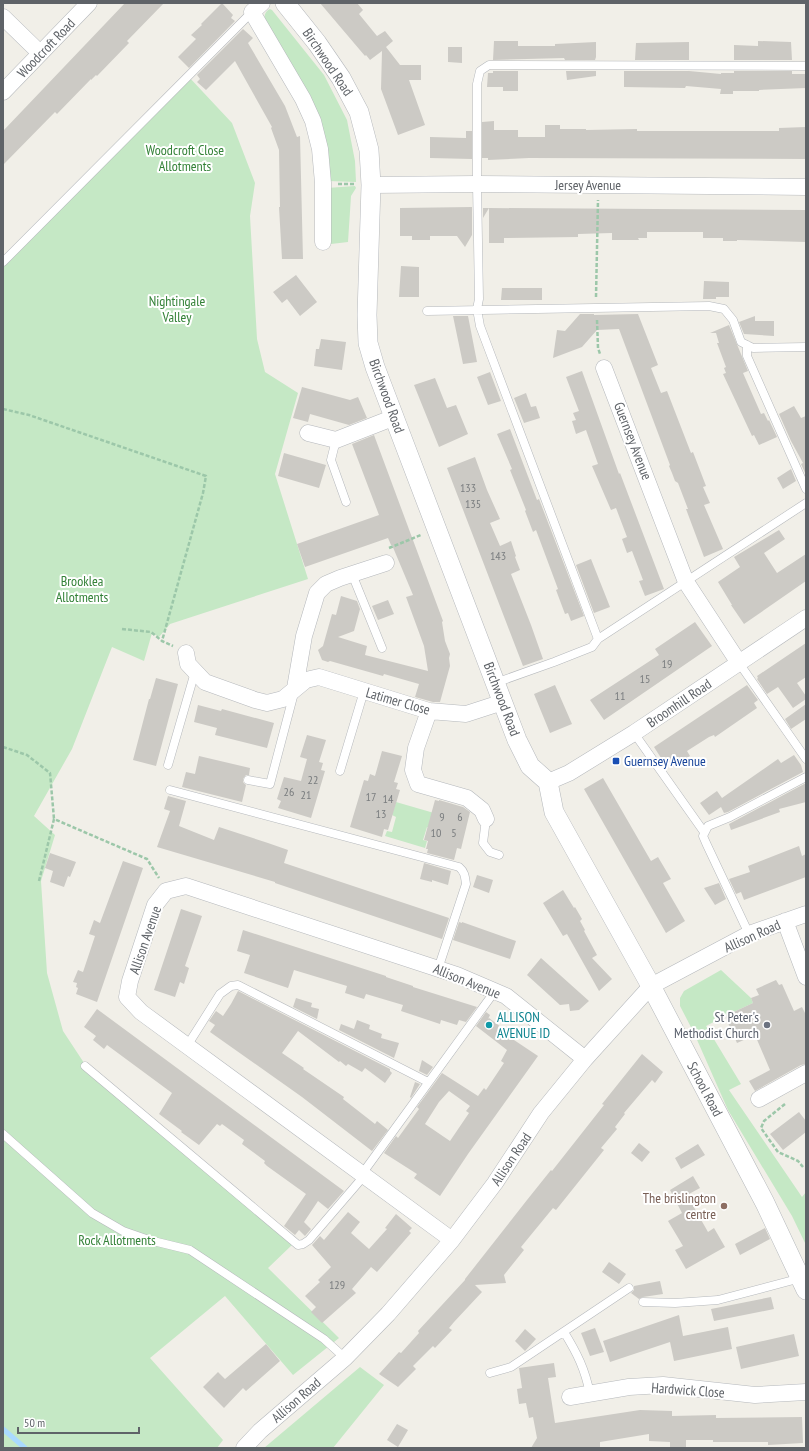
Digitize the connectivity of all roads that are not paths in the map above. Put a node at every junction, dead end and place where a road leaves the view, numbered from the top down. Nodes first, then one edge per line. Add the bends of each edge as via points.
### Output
1 (89, 3) edge
2 (285, 3) edge
3 (257, 7) edge
4 (3, 17) edge
5 (40, 53) junction
6 (806, 66) edge
7 (3, 92) edge
8 (477, 184) junction
9 (371, 185) junction
10 (806, 187) edge
11 (323, 242) dead end
12 (3, 262) edge
13 (478, 309) junction
14 (427, 311) dead end
15 (747, 345) junction
16 (806, 347) edge
17 (604, 368) road end
18 (395, 417) junction
19 (308, 433) dead end
20 (336, 440) junction
21 (806, 489) edge
22 (346, 502) dead end
23 (806, 503) edge
24 (386, 563) road end
25 (352, 574) junction
26 (686, 582) junction
27 (806, 618) edge
28 (598, 639) junction
29 (382, 648) dead end
30 (186, 653) road end
31 (739, 663) junction
32 (195, 672) junction
33 (495, 683) junction
34 (295, 688) junction
35 (364, 691) junction
36 (503, 702) junction
37 (429, 711) junction
38 (634, 733) junction
39 (806, 759) edge
40 (168, 765) dead end
41 (340, 771) dead end
42 (806, 777) edge
43 (248, 780) dead end
44 (548, 782) junction
45 (170, 790) dead end
46 (486, 820) joint
47 (704, 832) junction
48 (499, 855) dead end
49 (806, 914) edge
50 (785, 921) junction
51 (749, 934) junction
52 (438, 969) junction
53 (806, 977) edge
54 (651, 986) junction
55 (495, 991) junction
56 (187, 1046) junction
57 (585, 1059) junction
58 (85, 1066) dead end
59 (806, 1073) edge
60 (428, 1082) junction
61 (759, 1099) dead end
62 (3, 1134) edge
63 (363, 1175) junction
64 (452, 1240) junction
65 (804, 1284) edge
66 (629, 1288) dead end
67 (643, 1302) dead end
68 (564, 1332) junction
69 (344, 1358) junction
70 (490, 1373) dead end
71 (806, 1392) edge
72 (590, 1394) junction
73 (570, 1397) dead end
74 (244, 1448) edge

1 - 5 street, Woodcroft Road
2 - 9 street, Birchwood Road via 337,72 359,112 369,150
3 - 11 street via 313,121 320,148 323,184
3 - 12 lane
4 - 5 street
5 - 7 street, Woodcroft Road
6 - 8 lane via 489,65 480,72 478,84
8 - 9 street, Jersey Avenue
8 - 10 street, Jersey Avenue
8 - 13 lane
9 - 18 street, Birchwood Road via 368,343
13 - 14 lane
13 - 15 lane via 709,306 724,309 733,320 741,342
13 - 28 lane via 480,326
15 - 16 lane via 753,348
15 - 21 lane via 747,356
17 - 26 street, Guernsey Avenue
18 - 20 street
18 - 33 street, Birchwood Road
19 - 20 street
20 - 22 lane via 331,460
23 - 26 lane
24 - 25 street
25 - 29 lane
25 - 34 street via 326,584 317,593 304,636
26 - 28 lane
26 - 31 street, Guernsey Avenue
27 - 31 street, Broomhill Road
28 - 33 lane via 592,647
30 - 32 street, Latimer Close via 188,664
31 - 38 street, Broomhill Road
31 - 39 lane
32 - 34 street, Latimer Close via 205,682 267,703 283,699
32 - 40 lane
33 - 36 street, Birchwood Road
34 - 35 street, Latimer Close via 306,680 319,678
34 - 43 lane via 270,784
35 - 37 street, Latimer Close
35 - 41 lane
36 - 37 street, Latimer Close via 466,714
36 - 44 street, Birchwood Road via 530,766
37 - 46 street via 416,748 413,770 418,784 467,798 482,810
38 - 44 street, Broomhill Road via 569,773
38 - 47 lane
42 - 47 lane via 708,826
44 - 54 street, School Road via 554,812
45 - 52 lane via 459,867 466,877 466,884
46 - 48 lane via 483,843 490,852
47 - 51 lane via 706,843
49 - 50 street, Allison Road
50 - 51 street, Allison Road
50 - 53 street
51 - 54 street, Allison Road
52 - 55 street, Allison Avenue
52 - 56 street, Allison Avenue via 186,886 166,891 155,906 127,997 141,1012
54 - 57 street, Allison Road
54 - 65 street, School Road via 765,1203
55 - 57 street, Allison Avenue via 506,996
55 - 60 lane
56 - 60 lane via 220,994 231,986 238,985
56 - 63 street, Allison Avenue
57 - 64 street, Allison Road via 541,1113 496,1183
58 - 63 lane via 298,1245 308,1240
59 - 61 street
60 - 63 lane
62 - 69 lane via 92,1213 123,1231 190,1250 324,1340
63 - 64 street, Allison Avenue
64 - 69 street, Allison Road via 388,1314
65 - 67 lane via 718,1300
66 - 68 lane
68 - 70 lane via 511,1367
68 - 72 lane via 586,1374
69 - 74 street, Allison Road
71 - 72 street, Hardwick Close via 755,1396 663,1385 629,1387
72 - 73 street, Hardwick Close

